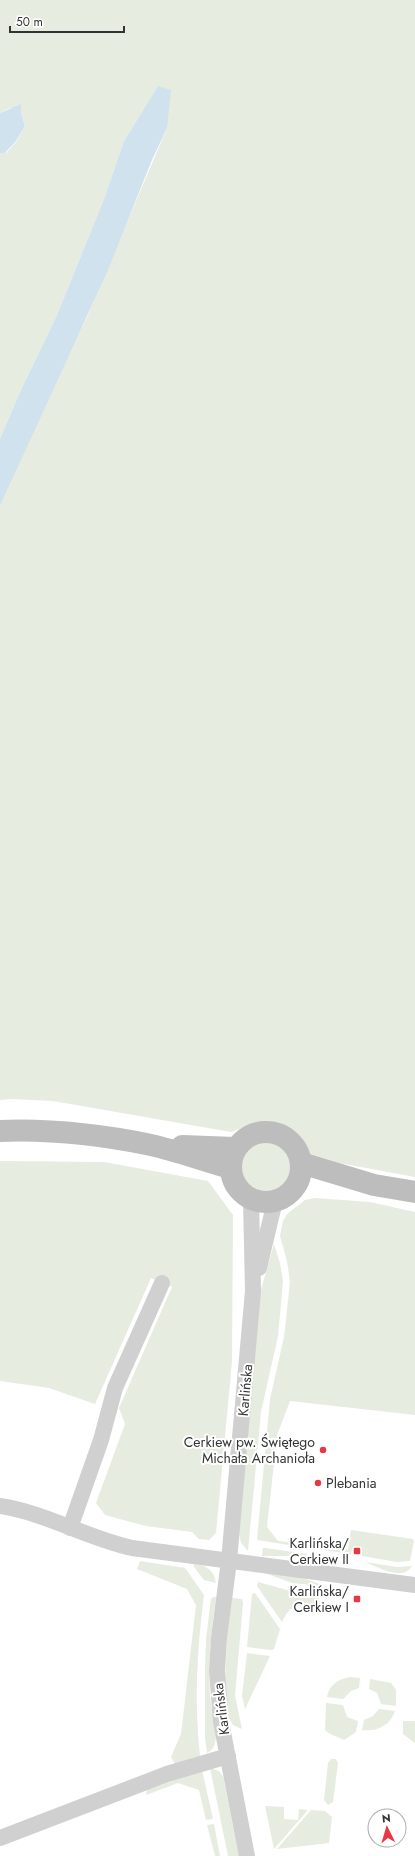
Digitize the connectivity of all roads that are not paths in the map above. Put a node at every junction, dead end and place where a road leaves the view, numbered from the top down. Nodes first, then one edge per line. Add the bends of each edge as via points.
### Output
1 (0, 1131) edge
2 (233, 1158) junction
3 (299, 1173) junction
4 (415, 1192) edge
5 (251, 1199) junction
6 (275, 1201) junction
7 (162, 1283) dead end
8 (254, 1291) junction
9 (0, 1506) edge
10 (70, 1528) junction
11 (229, 1561) junction
12 (415, 1585) edge
13 (228, 1756) junction
14 (0, 1838) edge
15 (247, 1856) edge

1 - 2 main road via 71,1133
2 - 3 main road via 242,1140 259,1132 269,1131 287,1138 294,1145
2 - 5 main road via 234,1183
3 - 4 main road
3 - 6 main road via 288,1194
5 - 6 main road
5 - 8 street, Karlińska
6 - 8 street, Karlińska
7 - 10 street via 115,1388 101,1440
8 - 11 street, Karlińska
9 - 10 street via 33,1514
10 - 11 street via 103,1541 132,1548
11 - 12 street
11 - 13 street, Karlińska via 218,1643 217,1671 220,1715
13 - 14 street via 167,1774
13 - 15 street, Karlińska

